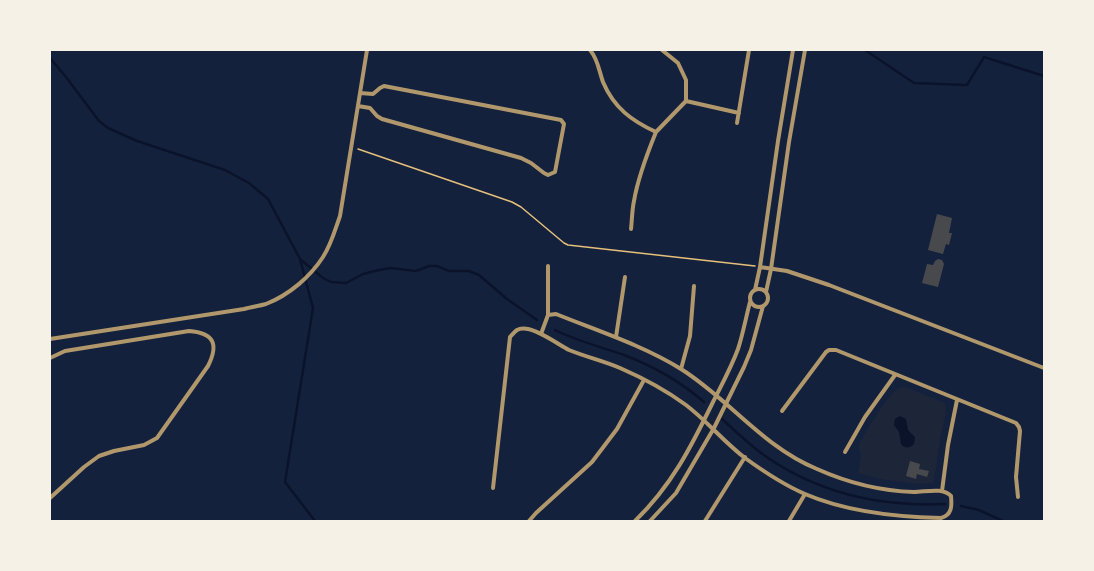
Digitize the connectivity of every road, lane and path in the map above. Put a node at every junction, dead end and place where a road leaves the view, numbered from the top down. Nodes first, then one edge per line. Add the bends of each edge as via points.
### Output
1 (368, 50) edge
2 (590, 50) edge
3 (662, 50) edge
4 (749, 50) edge
5 (793, 50) edge
6 (805, 50) edge
7 (360, 93) junction
8 (686, 101) junction
9 (358, 106) junction
10 (739, 113) junction
11 (737, 123) dead end
12 (656, 132) junction
13 (351, 147) junction
14 (631, 229) dead end
15 (548, 266) dead end
16 (760, 267) junction
17 (771, 268) junction
18 (625, 277) dead end
19 (694, 286) dead end
20 (754, 290) junction
21 (766, 292) junction
22 (750, 302) junction
23 (763, 306) junction
24 (548, 315) junction
25 (541, 334) junction
26 (616, 337) junction
27 (50, 339) edge
28 (50, 358) edge
29 (1044, 368) edge
30 (681, 369) junction
31 (895, 375) junction
32 (644, 380) junction
33 (717, 395) junction
34 (957, 400) junction
35 (726, 403) junction
36 (782, 411) dead end
37 (704, 420) junction
38 (714, 428) junction
39 (846, 452) dead end
40 (745, 457) junction
41 (493, 488) dead end
42 (942, 491) junction
43 (805, 494) junction
44 (1018, 497) dead end
45 (50, 498) edge
46 (941, 519) edge
47 (529, 521) edge
48 (635, 521) edge
49 (650, 521) edge
50 (705, 521) edge
51 (789, 521) edge

1 - 7 street
2 - 12 street via 595,55 604,82 615,102 638,123
3 - 8 street via 678,62 686,80
4 - 10 street
5 - 16 street
6 - 17 street
7 - 9 street
7 - 9 street via 373,94 384,86 561,120 564,124 555,172 548,175 521,158 382,119 370,108
8 - 10 street
8 - 12 street
9 - 13 street
10 - 11 street
12 - 14 street via 634,201
13 - 16 path via 512,202 568,245
13 - 27 street via 340,216 332,239 323,257 307,277 292,290 266,304 244,309
15 - 24 street
16 - 17 street
16 - 20 street
17 - 21 street
17 - 29 street via 829,285
18 - 26 street
19 - 30 street via 690,336
20 - 21 street via 763,289
20 - 22 street via 750,295
21 - 23 street via 768,299
22 - 23 street via 756,307
22 - 33 street via 738,348
23 - 35 street via 751,350
24 - 25 street
24 - 26 street via 556,314
25 - 32 street via 574,352 620,368
25 - 41 street via 524,329 516,330 510,336
26 - 30 street
28 - 45 street via 65,351 189,331 200,332 209,337 215,348 208,366 157,438 144,445 99,456
30 - 33 street
31 - 34 street
31 - 36 street via 832,349 818,360
31 - 39 street via 865,417
32 - 37 street via 686,405
32 - 47 street via 617,429 592,462
33 - 35 street
33 - 37 street
34 - 42 street
34 - 44 street via 1019,427 1016,477
35 - 38 street
35 - 42 street via 767,440 788,455 816,469 849,481 880,488 912,492
37 - 38 street
37 - 48 street via 668,484
38 - 40 street
38 - 49 street via 676,493
40 - 43 street
40 - 50 street
42 - 46 street via 951,496 952,502 949,514
43 - 46 street via 848,508 894,516
43 - 51 street

